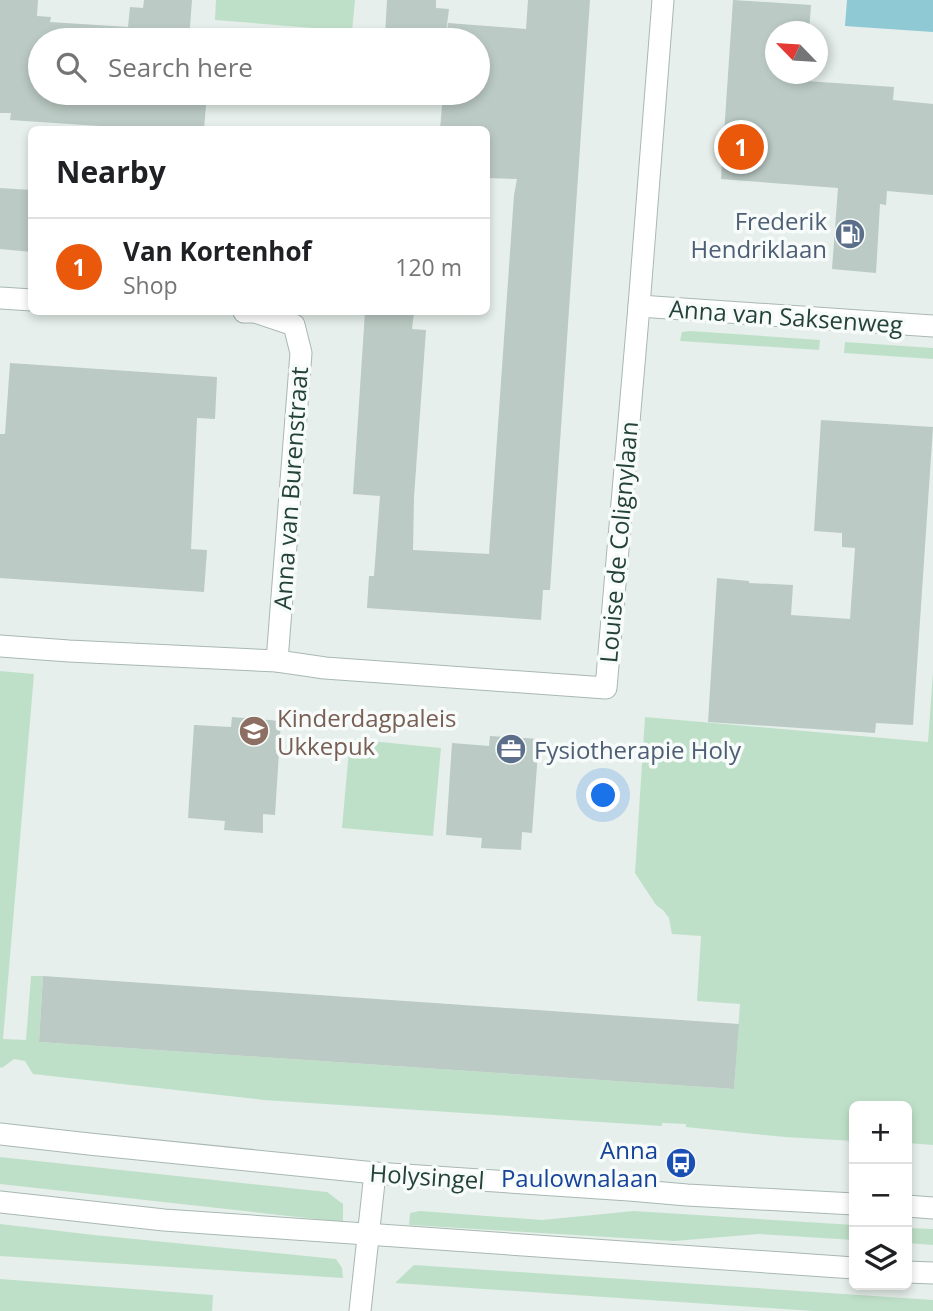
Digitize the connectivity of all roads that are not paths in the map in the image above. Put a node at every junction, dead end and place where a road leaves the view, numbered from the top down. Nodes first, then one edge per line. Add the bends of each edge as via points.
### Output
1 (663, 0) edge
2 (0, 299) edge
3 (28, 300) edge
4 (639, 306) junction
5 (264, 315) edge
6 (933, 326) edge
7 (0, 646) edge
8 (277, 661) junction
9 (0, 1134) edge
10 (375, 1173) junction
11 (0, 1202) edge
12 (849, 1204) edge
13 (912, 1206) edge
14 (933, 1208) edge
15 (368, 1234) junction
16 (849, 1268) edge
17 (912, 1272) edge
18 (933, 1273) edge
19 (360, 1311) edge

1 - 4 street, Louise de Colignylaan
2 - 3 street
4 - 6 street, Anna van Saksenweg
4 - 8 street, Louise de Colignylaan via 606,688
5 - 8 street, Anna van Burenstraat via 294,325 300,353
7 - 8 street, Louise de Colignylaan
9 - 10 street, Holysingel
10 - 12 street, Holysingel
10 - 15 street
11 - 15 street via 164,1220
13 - 14 street
15 - 16 street
15 - 19 street
17 - 18 street

